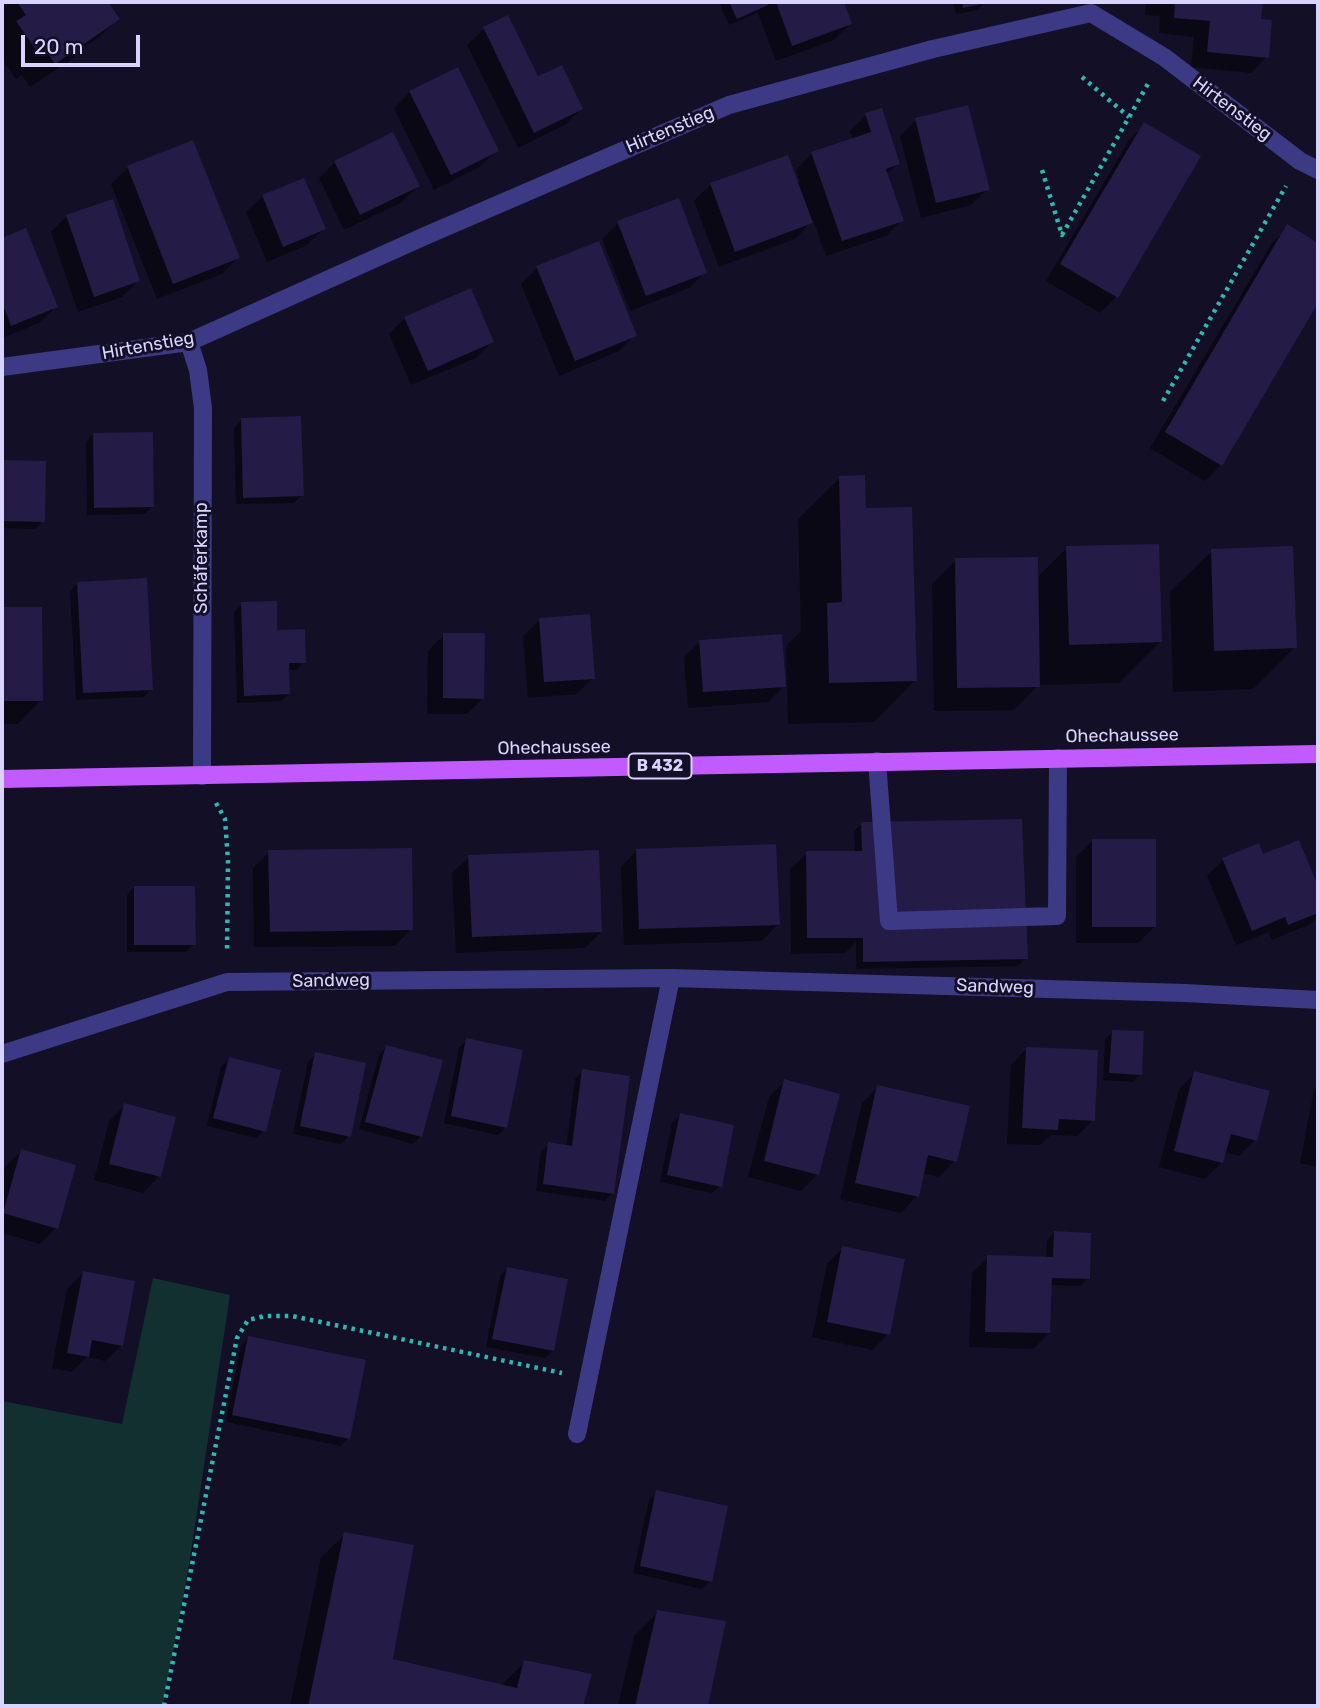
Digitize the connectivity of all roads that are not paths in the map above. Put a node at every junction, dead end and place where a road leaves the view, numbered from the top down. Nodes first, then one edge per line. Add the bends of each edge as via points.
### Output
1 (1091, 7) edge
2 (1318, 170) edge
3 (189, 342) junction
4 (2, 367) edge
5 (1318, 754) edge
6 (1058, 758) junction
7 (877, 761) junction
8 (202, 776) junction
9 (2, 779) edge
10 (671, 978) junction
11 (1318, 1000) edge
12 (2, 1054) edge
13 (577, 1434) dead end

1 - 2 street, Hirtenstieg
1 - 3 street, Hirtenstieg via 729,105
3 - 4 street, Hirtenstieg
3 - 8 street, Schäferkamp via 203,408
5 - 6 main road, Ohechaussee / B 432
6 - 7 main road, Ohechaussee / B 432
6 - 7 street via 1057,916 890,921
7 - 8 main road, Ohechaussee / B 432
8 - 9 main road, Ohechaussee / B 432
10 - 11 street, Sandweg
10 - 12 street, Sandweg via 227,982
10 - 13 street

